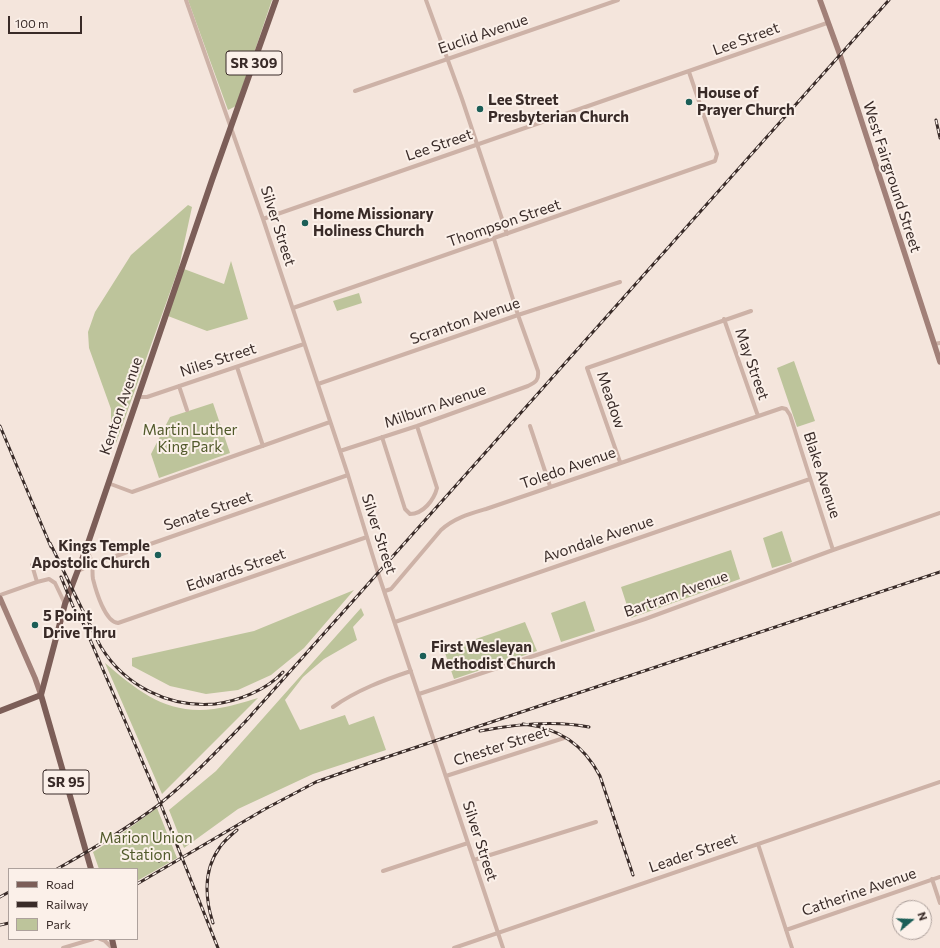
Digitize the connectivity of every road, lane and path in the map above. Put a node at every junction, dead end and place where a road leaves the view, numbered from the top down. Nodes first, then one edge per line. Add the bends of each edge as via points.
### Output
1 (186, 0) edge
2 (276, 0) edge
3 (426, 0) edge
4 (618, 0) edge
5 (820, 0) edge
6 (827, 24) junction
7 (448, 58) junction
8 (689, 72) junction
9 (355, 91) dead end
10 (232, 127) junction
11 (478, 144) junction
12 (263, 219) junction
13 (507, 234) junction
14 (494, 239) junction
15 (620, 282) dead end
16 (293, 308) junction
17 (751, 311) dead end
18 (518, 315) junction
19 (724, 319) junction
20 (937, 343) edge
21 (304, 344) junction
22 (940, 362) edge
23 (237, 367) junction
24 (318, 384) junction
25 (179, 386) junction
26 (138, 397) junction
27 (786, 409) joint
28 (187, 410) dead end
29 (758, 416) junction
30 (330, 422) junction
31 (417, 426) junction
32 (530, 426) dead end
33 (382, 438) junction
34 (263, 446) junction
35 (340, 451) junction
36 (620, 462) junction
37 (348, 475) junction
38 (810, 479) junction
39 (108, 482) junction
40 (550, 486) junction
41 (940, 513) edge
42 (367, 537) junction
43 (86, 548) junction
44 (833, 550) junction
45 (93, 564) junction
46 (32, 565) dead end
47 (77, 571) junction
48 (37, 582) junction
49 (385, 591) junction
50 (0, 595) edge
51 (0, 598) edge
52 (65, 604) junction
53 (395, 622) junction
54 (411, 671) junction
55 (419, 694) junction
56 (41, 695) junction
57 (333, 706) dead end
58 (0, 711) edge
59 (564, 738) dead end
60 (446, 776) junction
61 (940, 782) edge
62 (596, 822) dead end
63 (468, 843) junction
64 (758, 844) junction
65 (474, 860) junction
66 (91, 868) edge
67 (383, 870) dead end
68 (940, 876) edge
69 (932, 879) junction
70 (940, 903) edge
71 (786, 930) junction
72 (498, 932) junction
73 (88, 940) edge
74 (102, 940) edge
75 (63, 948) edge
76 (113, 948) edge
77 (454, 948) edge
78 (503, 948) edge
79 (792, 948) edge

1 - 10 street, Silver Street
2 - 10 main road, SR 309
3 - 7 street
4 - 7 street, Euclid Avenue
5 - 6 street, West Fairground Street
6 - 8 street, Lee Street
6 - 20 street, West Fairground Street
7 - 9 street, Euclid Avenue
7 - 11 street
8 - 11 street, Lee Street
8 - 13 street, Thompson Street via 717,154 715,161
10 - 12 street, Silver Street
10 - 26 main road, Kenton Avenue / SR 309
11 - 12 street, Lee Street
11 - 13 street
12 - 16 street, Silver Street
13 - 14 street, Thompson Street
14 - 16 street, Thompson Street
14 - 18 street
15 - 18 street, Scranton Avenue
16 - 21 street, Silver Street
17 - 19 street
18 - 24 street, Scranton Avenue
18 - 31 street, Milburn Avenue via 538,371 537,380 528,386
19 - 29 street, May Street
19 - 36 street, Meadow via 587,368
20 - 22 street, West Fairground Street
21 - 23 street, Niles Street
21 - 24 street, Silver Street
23 - 25 street, Niles Street
23 - 34 street
24 - 30 street, Silver Street
25 - 26 street, Niles Street via 146,397
25 - 28 street
26 - 39 main road, Kenton Avenue / SR 309
27 - 29 street, Toledo Avenue via 778,408
27 - 38 street, Blake Avenue
29 - 36 street, Toledo Avenue
30 - 34 street
30 - 35 street, Silver Street
31 - 33 street, Milburn Avenue
31 - 33 street via 437,488 426,507 416,514 410,514 404,509
32 - 40 street
33 - 35 street, Milburn Avenue
34 - 39 street via 132,492
35 - 37 street, Silver Street
36 - 40 street, Toledo Avenue
37 - 42 street, Silver Street
37 - 45 street, Senate Street
38 - 44 street, Blake Avenue
38 - 53 street, Avondale Avenue
39 - 43 main road, Kenton Avenue / SR 309
40 - 49 street, Toledo Avenue via 450,522 391,589
41 - 44 street, Bartram Avenue
42 - 45 street, Edwards Street via 113,623 104,610 93,579
42 - 49 street, Silver Street
43 - 45 street
43 - 47 main road, Kenton Avenue / SR 309
44 - 55 street, Bartram Avenue via 645,619
45 - 47 street, Senate Street
46 - 48 street
47 - 52 main road, Kenton Avenue / SR 309
48 - 50 street
48 - 52 street via 49,579 55,583
49 - 53 street, Silver Street
51 - 56 street, SR 95
52 - 56 main road, Kenton Avenue / SR 309
53 - 54 street, Silver Street
54 - 55 street, Silver Street
54 - 57 street via 349,696
55 - 60 street, Silver Street
56 - 58 main road
56 - 66 main road, SR 95
59 - 60 street, Chester Street
60 - 63 street, Silver Street
61 - 64 street, Leader Street
62 - 65 street
63 - 65 street, Silver Street
63 - 67 street
64 - 71 street
64 - 72 street, Leader Street
65 - 72 street, Silver Street
68 - 69 street, Catherine Avenue
69 - 70 street
69 - 71 street, Catherine Avenue
71 - 79 street
72 - 77 street, Leader Street
72 - 78 street, Silver Street
73 - 75 street
74 - 76 street

